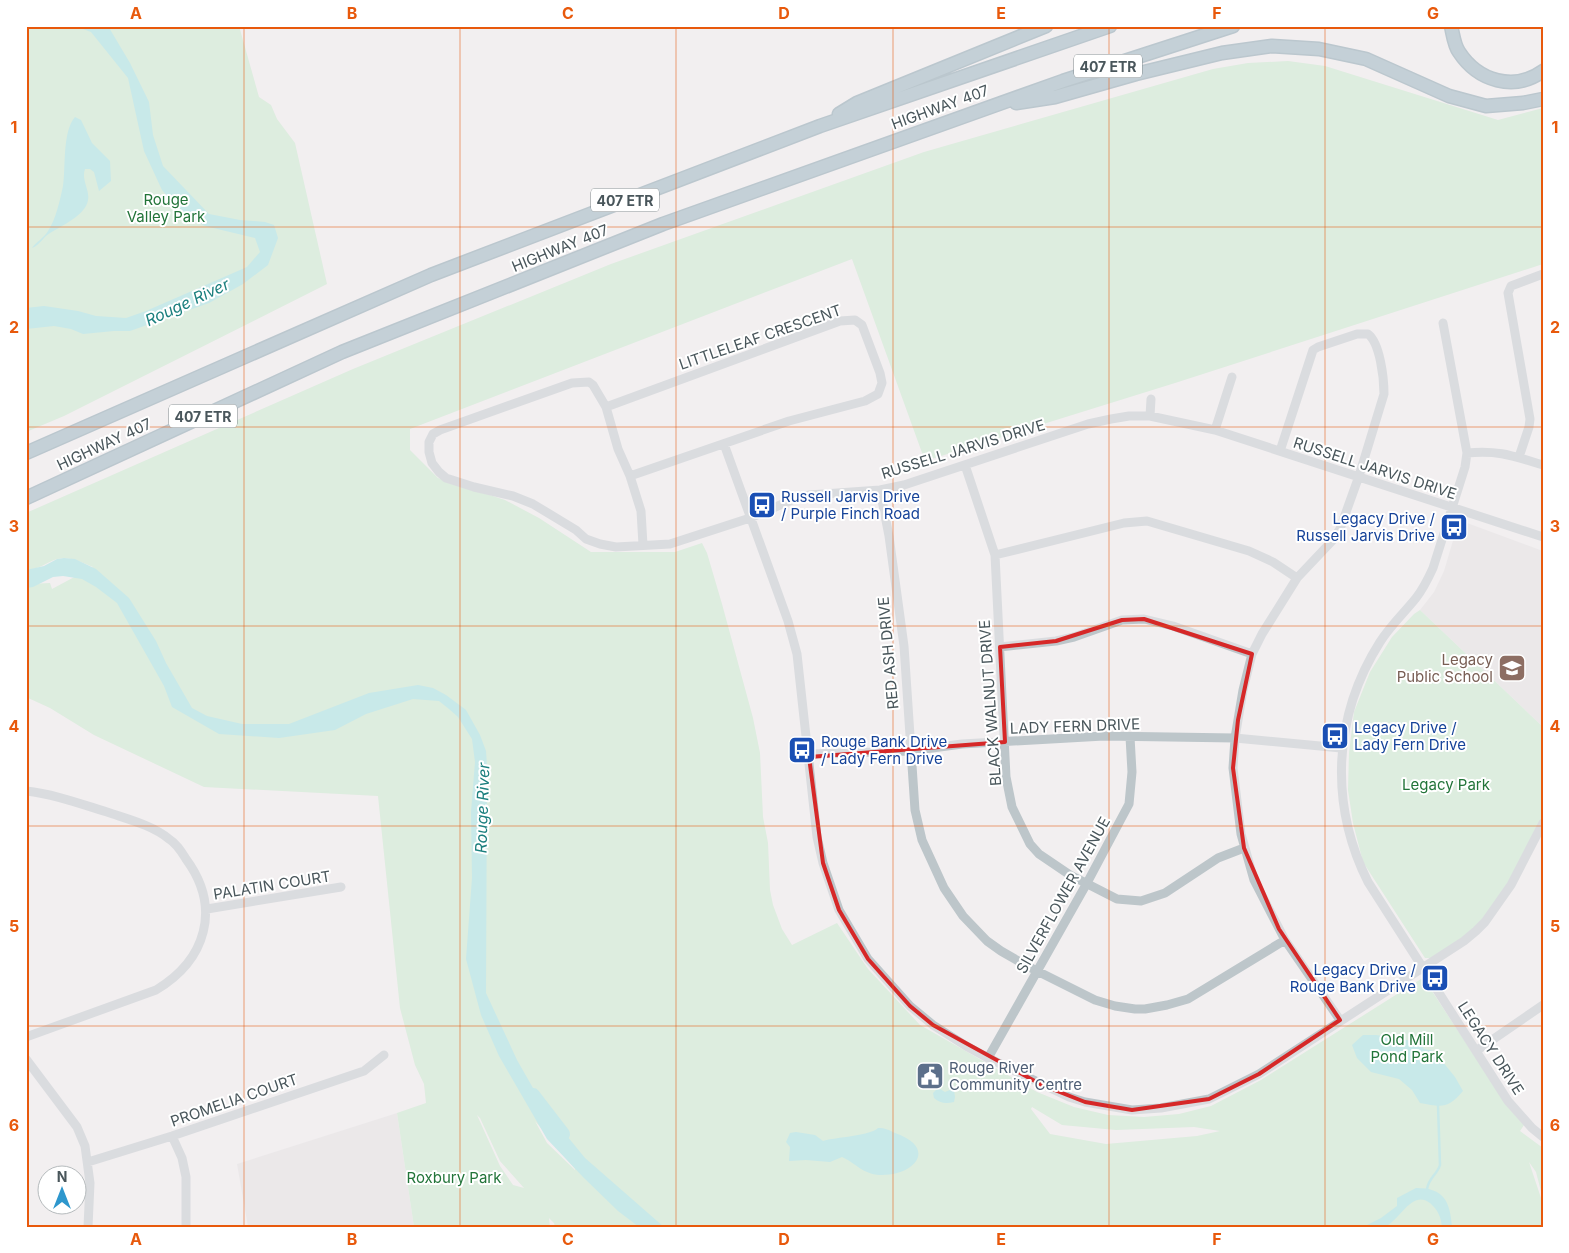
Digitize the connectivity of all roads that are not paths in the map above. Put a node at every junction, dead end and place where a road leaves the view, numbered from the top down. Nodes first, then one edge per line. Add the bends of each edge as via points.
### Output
1 (1046, 26) edge
2 (1110, 26) edge
3 (1233, 26) edge
4 (1451, 26) edge
5 (1543, 72) edge
6 (1543, 99) edge
7 (984, 108) junction
8 (820, 126) junction
9 (1543, 274) edge
10 (1443, 323) dead end
11 (1232, 377) dead end
12 (1151, 399) dead end
13 (606, 407) junction
14 (1150, 416) junction
15 (1215, 430) junction
16 (724, 444) junction
17 (1280, 451) junction
18 (26, 452) edge
19 (1467, 453) junction
20 (1519, 457) junction
21 (1543, 465) edge
22 (966, 466) junction
23 (630, 476) junction
24 (1359, 476) junction
25 (880, 490) junction
26 (26, 498) edge
27 (1452, 508) junction
28 (750, 518) junction
29 (1543, 537) edge
30 (643, 545) junction
31 (994, 555) junction
32 (1297, 578) junction
33 (1000, 647) junction
34 (1252, 654) junction
35 (1130, 737) junction
36 (1235, 738) junction
37 (1005, 742) junction
38 (1341, 748) junction
39 (910, 751) junction
40 (809, 754) junction
41 (26, 791) edge
42 (1543, 824) edge
43 (1244, 848) junction
44 (1087, 883) junction
45 (341, 887) dead end
46 (207, 909) junction
47 (1285, 940) junction
48 (1422, 968) junction
49 (1037, 970) junction
50 (1543, 1004) edge
51 (1340, 1020) junction
52 (26, 1037) edge
53 (1476, 1051) junction
54 (384, 1054) dead end
55 (988, 1058) junction
56 (26, 1060) edge
57 (172, 1136) junction
58 (1543, 1137) edge
59 (88, 1162) junction
60 (88, 1227) edge
61 (186, 1227) edge

1 - 8 highway via 857,103
2 - 8 highway, HIGHWAY 407 / 407 ETR
3 - 7 highway, HIGHWAY 407 / 407 ETR
4 - 5 highway via 1458,51 1474,70 1497,82 1520,82
6 - 7 highway via 1486,106 1449,96 1366,59 1320,49 1272,46 1222,53 1055,97
7 - 26 highway, HIGHWAY 407 / 407 ETR via 663,224 342,352
8 - 18 highway, HIGHWAY 407 / 407 ETR via 431,275
9 - 20 street via 1512,286 1508,293 1530,419
10 - 19 street
11 - 15 street
12 - 14 street
13 - 16 street, LITTLELEAF CRESCENT via 840,321 855,320 862,325 880,373 882,383 878,394 865,402 789,421
13 - 23 street
13 - 30 street, RUSSELL JARVIS DRIVE via 589,382 572,383 440,430 433,434 429,452 432,463 446,478 533,504 586,539 616,546
14 - 15 street, RUSSELL JARVIS DRIVE
14 - 22 street, RUSSELL JARVIS DRIVE via 1129,416 1088,424
15 - 17 street, RUSSELL JARVIS DRIVE
16 - 23 street, LITTLELEAF CRESCENT
16 - 28 street
17 - 24 street, RUSSELL JARVIS DRIVE
17 - 24 street via 1313,350 1357,334 1368,334 1378,353 1384,394
19 - 20 street via 1489,451
19 - 27 street, LEGACY DRIVE via 1466,467
20 - 21 street
22 - 25 street, RUSSELL JARVIS DRIVE
22 - 31 street, BLACK WALNUT DRIVE
23 - 30 street via 642,510
24 - 27 street, RUSSELL JARVIS DRIVE
24 - 32 street via 1340,529
25 - 28 street, RUSSELL JARVIS DRIVE via 809,495
25 - 39 street, RED ASH DRIVE via 903,637
27 - 29 street, RUSSELL JARVIS DRIVE
27 - 38 street, LEGACY DRIVE via 1434,568 1426,583 1381,640 1365,666 1350,707
28 - 30 street, RUSSELL JARVIS DRIVE via 670,544
28 - 40 street via 793,637
31 - 32 street via 1124,523 1147,521 1249,551
31 - 33 street, BLACK WALNUT DRIVE
32 - 34 street
33 - 34 street via 1056,641 1122,620 1144,619 1168,624
33 - 37 street, BLACK WALNUT DRIVE
34 - 36 street
35 - 36 street, LADY FERN DRIVE
35 - 37 street, LADY FERN DRIVE
35 - 44 street, SILVERFLOWER AVENUE via 1129,804
36 - 38 street, LADY FERN DRIVE
36 - 43 street via 1234,768
37 - 39 street, LADY FERN DRIVE
37 - 44 street, BLACK WALNUT DRIVE via 1006,777 1012,807 1030,844 1051,863
38 - 48 street, LEGACY DRIVE via 1344,806 1359,863
39 - 40 street, LADY FERN DRIVE
39 - 49 street, RED ASH DRIVE via 918,825 944,888 962,916 988,941
40 - 55 street via 817,837 823,863 839,910 854,936 868,959 910,1006
41 - 46 street via 87,806 158,831 169,838 194,868
42 - 48 street via 1511,885 1485,922 1464,941
43 - 44 street, BLACK WALNUT DRIVE via 1218,858 1165,894 1141,901 1117,899
43 - 47 street via 1254,880
44 - 49 street, SILVERFLOWER AVENUE
45 - 46 street, PALATIN COURT
46 - 52 street via 203,933 195,952 168,983
47 - 49 street, RED ASH DRIVE via 1188,999 1145,1009 1095,1000
47 - 51 street
48 - 51 street
48 - 53 street, LEGACY DRIVE
49 - 55 street, SILVERFLOWER AVENUE
50 - 53 street
51 - 55 street via 1230,1090 1209,1099 1161,1108 1132,1110 1085,1102
53 - 58 street, LEGACY DRIVE via 1508,1101
54 - 57 street, PROMELIA COURT via 364,1071
56 - 59 street via 78,1127
57 - 59 street, PROMELIA COURT
57 - 61 street via 186,1177
59 - 60 street

